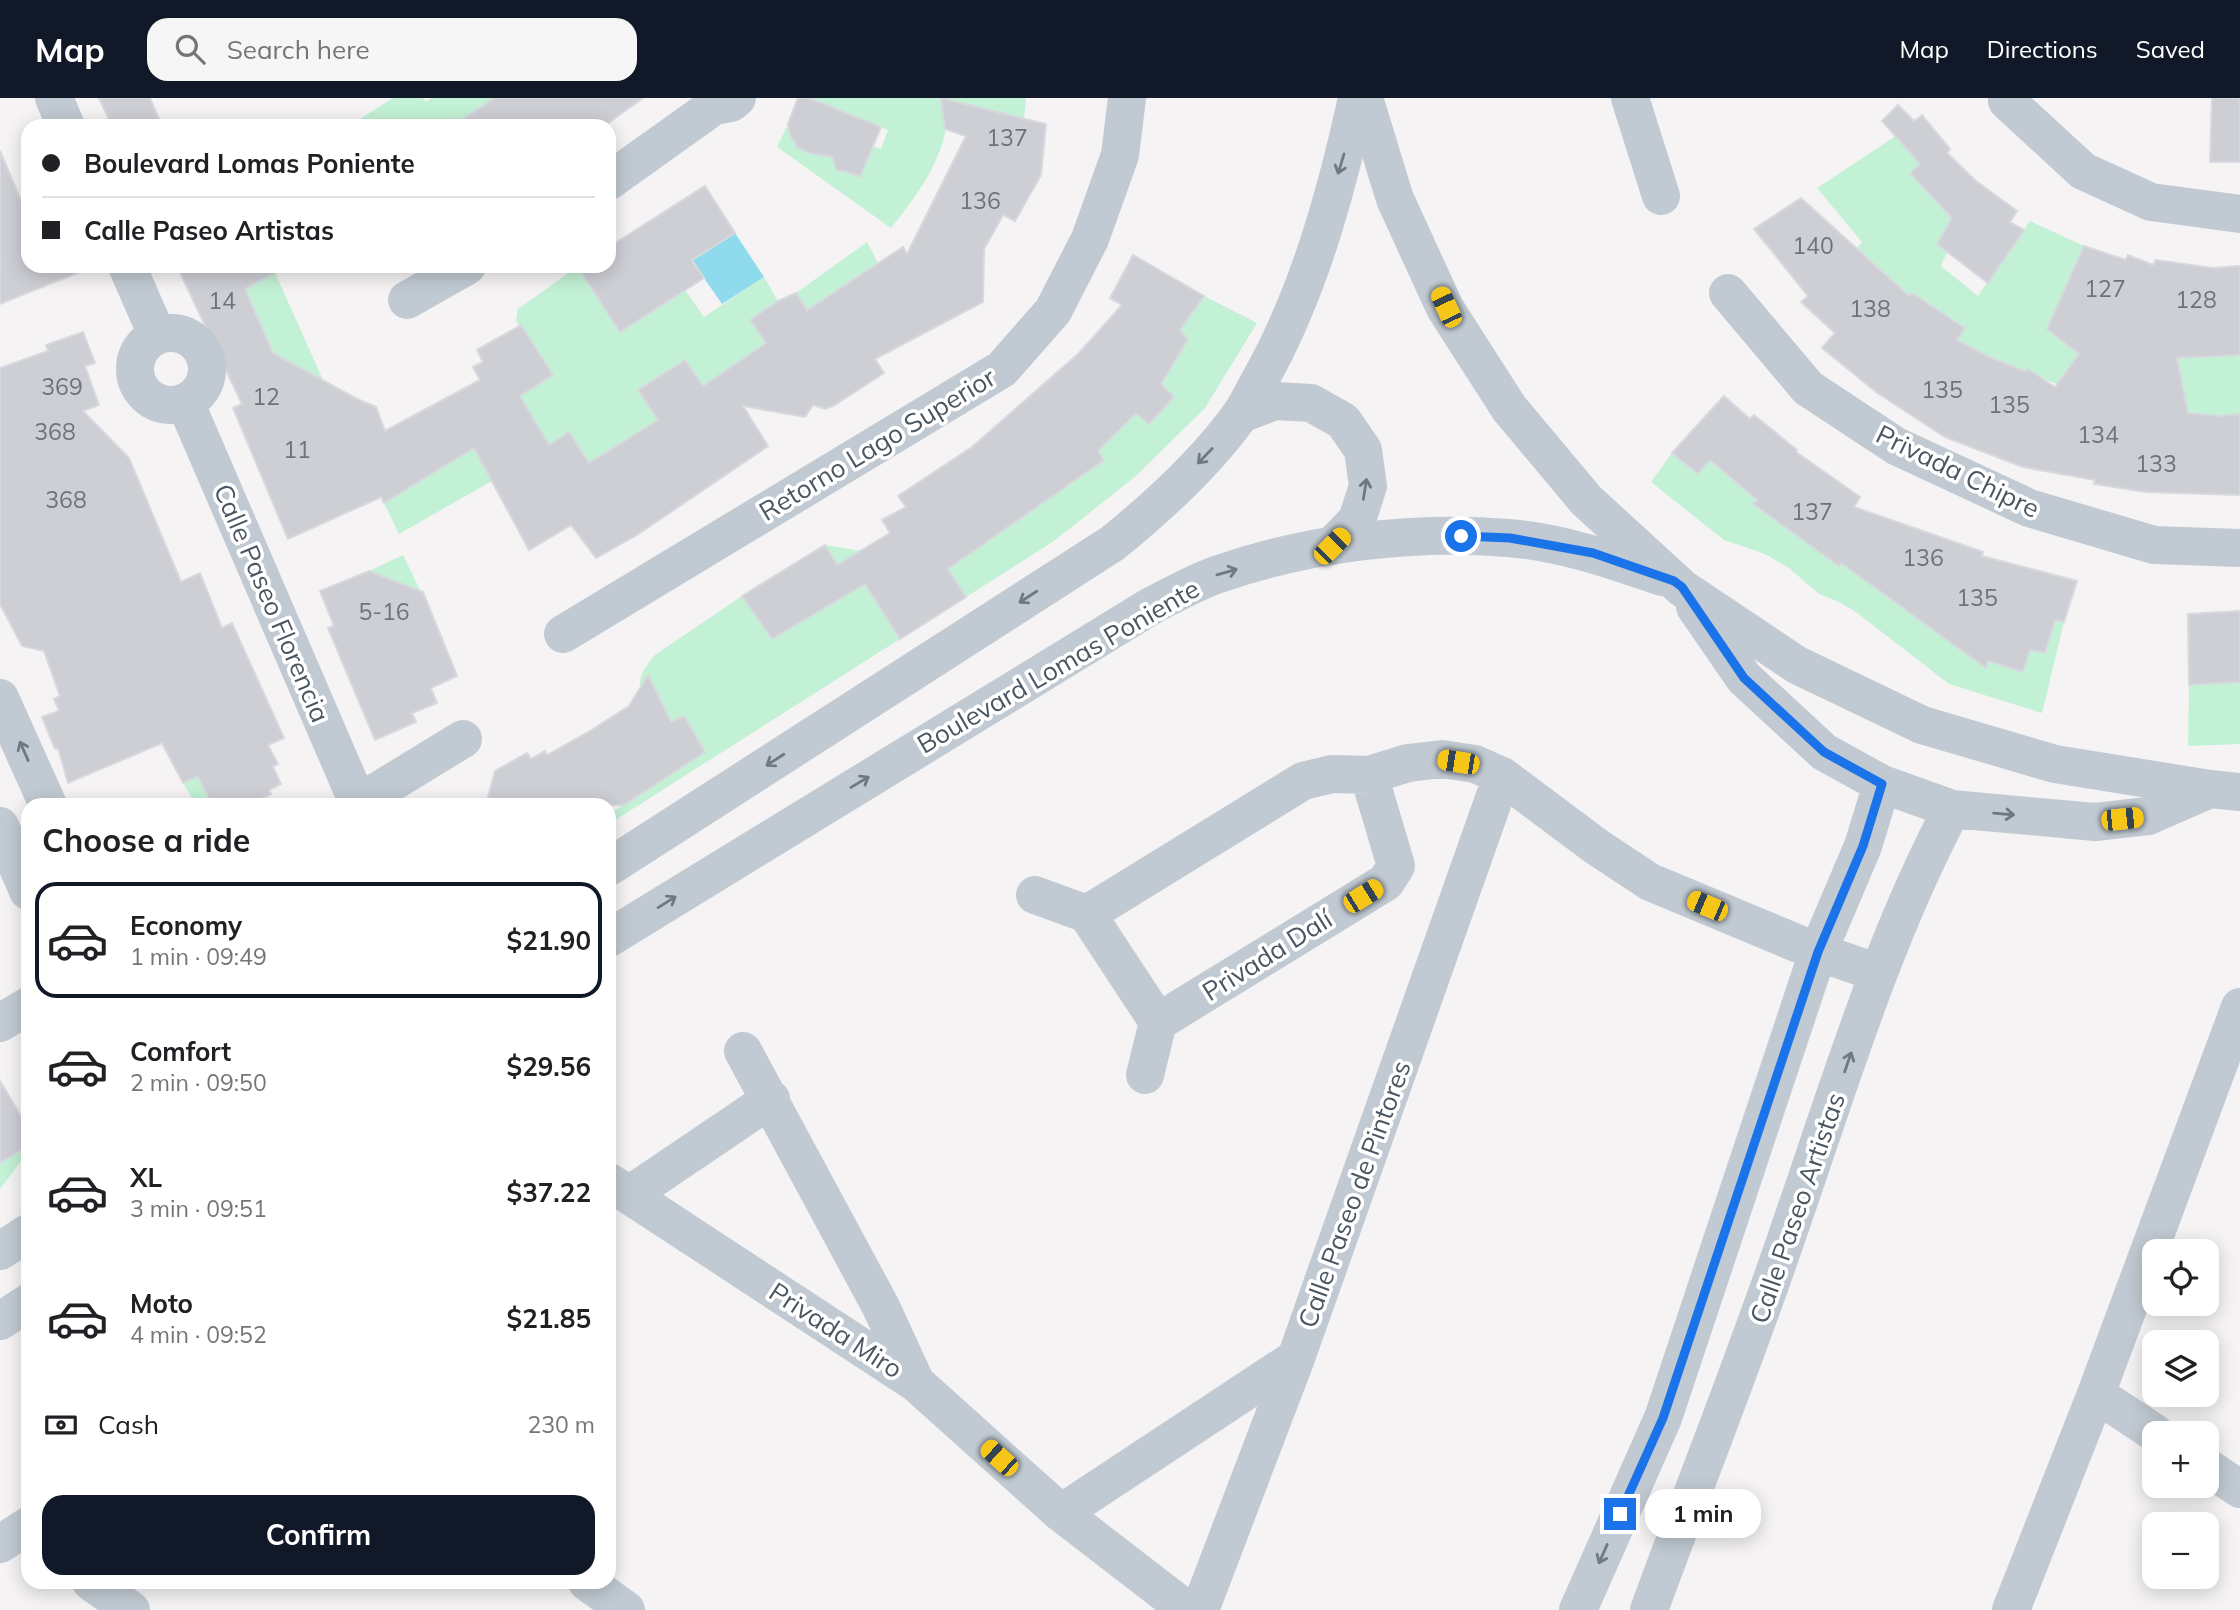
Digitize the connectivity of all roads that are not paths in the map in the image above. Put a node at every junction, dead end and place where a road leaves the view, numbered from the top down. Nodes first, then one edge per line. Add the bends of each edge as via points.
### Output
1 (54, 98) edge
2 (1127, 98) edge
3 (1357, 98) edge
4 (1364, 98) edge
5 (1630, 98) edge
6 (721, 101) edge
7 (2007, 101) dead end
8 (63, 119) edge
9 (616, 176) edge
10 (1661, 195) dead end
11 (2240, 214) edge
12 (130, 273) edge
13 (455, 273) edge
14 (1728, 293) dead end
15 (407, 300) dead end
16 (157, 335) junction
17 (185, 402) junction
18 (1241, 414) junction
19 (1332, 546) junction
20 (2240, 548) edge
21 (1678, 584) junction
22 (563, 634) dead end
23 (0, 698) edge
24 (463, 738) dead end
25 (1369, 775) junction
26 (1502, 776) junction
27 (1882, 784) junction
28 (2232, 791) edge
29 (45, 798) edge
30 (353, 798) edge
31 (366, 798) edge
32 (1952, 809) junction
33 (0, 827) edge
34 (616, 862) edge
35 (21, 875) edge
36 (1035, 895) dead end
37 (1087, 914) junction
38 (616, 934) edge
39 (1818, 952) junction
40 (1878, 973) junction
41 (2240, 1007) edge
42 (21, 1010) edge
43 (1158, 1022) junction
44 (0, 1023) edge
45 (2233, 1047) edge
46 (743, 1051) dead end
47 (1145, 1075) dead end
48 (771, 1099) junction
49 (619, 1189) edge
50 (21, 1238) edge
51 (0, 1251) edge
52 (21, 1308) edge
53 (0, 1321) edge
54 (1687, 1345) junction
55 (1296, 1358) junction
56 (1742, 1367) junction
57 (916, 1383) junction
58 (2096, 1394) junction
59 (1663, 1418) junction
60 (2142, 1424) edge
61 (1711, 1439) junction
62 (2219, 1475) edge
63 (2240, 1489) edge
64 (1061, 1513) junction
65 (101, 1589) edge
66 (597, 1589) edge
67 (131, 1610) edge
68 (626, 1610) edge
69 (1186, 1610) edge
70 (1200, 1610) edge
71 (1578, 1610) edge
72 (1649, 1610) edge
73 (2011, 1610) edge

1 - 8 street
2 - 22 street, Retorno Lago Superior via 1120,155 1090,239 1054,311 1002,369
3 -> 18 street via 1309,274 1280,344
4 - 21 street via 1395,199 1440,296 1509,408 1586,500
5 - 10 street
6 - 9 street
7 - 11 street via 2083,171 2151,202
12 - 16 street
13 - 15 street
14 - 20 street, Privada Chipre via 1808,388 1896,446 2028,508 2154,545
16 - 17 street via 138,355 138,382 145,394 158,402
16 - 17 street via 185,335 205,354 205,382
17 - 30 street, Calle Paseo Florencia
19 -> 18 street via 1357,520 1368,486 1363,450 1343,421 1311,403 1275,401
18 -> 34 street via 1148,514 1113,543
19 - 21 street, Boulevard Lomas Poniente via 1437,535 1510,538 1593,553
38 -> 19 street, Boulevard Lomas Poniente via 1151,606 1217,575
21 - 27 street via 1744,678 1824,752
21 - 28 street via 1797,665 1922,724 2055,764
29 -> 23 street
24 - 31 street
25 - 26 street via 1442,759 1475,764
25 - 37 street via 1332,774 1303,780
25 - 43 street, Privada Dalí via 1396,866 1386,882
26 - 39 street via 1650,882
26 - 55 street, Calle Paseo de Pintores
27 - 32 street
27 - 39 street via 1863,846
32 -> 28 street via 2095,822 2148,817
32 - 40 street, Calle Paseo Artistas via 1921,868
33 - 35 street
36 - 37 street
37 - 43 street
39 - 40 street
39 - 54 street
56 -> 40 street, Calle Paseo Artistas
41 - 45 street
42 - 44 street
43 - 47 street
45 - 58 street
46 - 48 street, Privada Miro
48 - 49 street, Privada Miro
48 - 57 street, Privada Miro
49 - 57 street, Privada Miro
50 - 51 street
52 - 53 street
54 - 56 street
54 - 59 street
55 - 64 street
55 - 70 street, Calle Paseo de Pintores
56 - 61 street, Calle Paseo Artistas
57 - 64 street
58 - 60 street
58 - 73 street
59 - 61 street
59 -> 71 street
61 - 72 street, Calle Paseo Artistas
62 - 63 street
64 - 69 street
65 - 67 street
66 - 68 street

